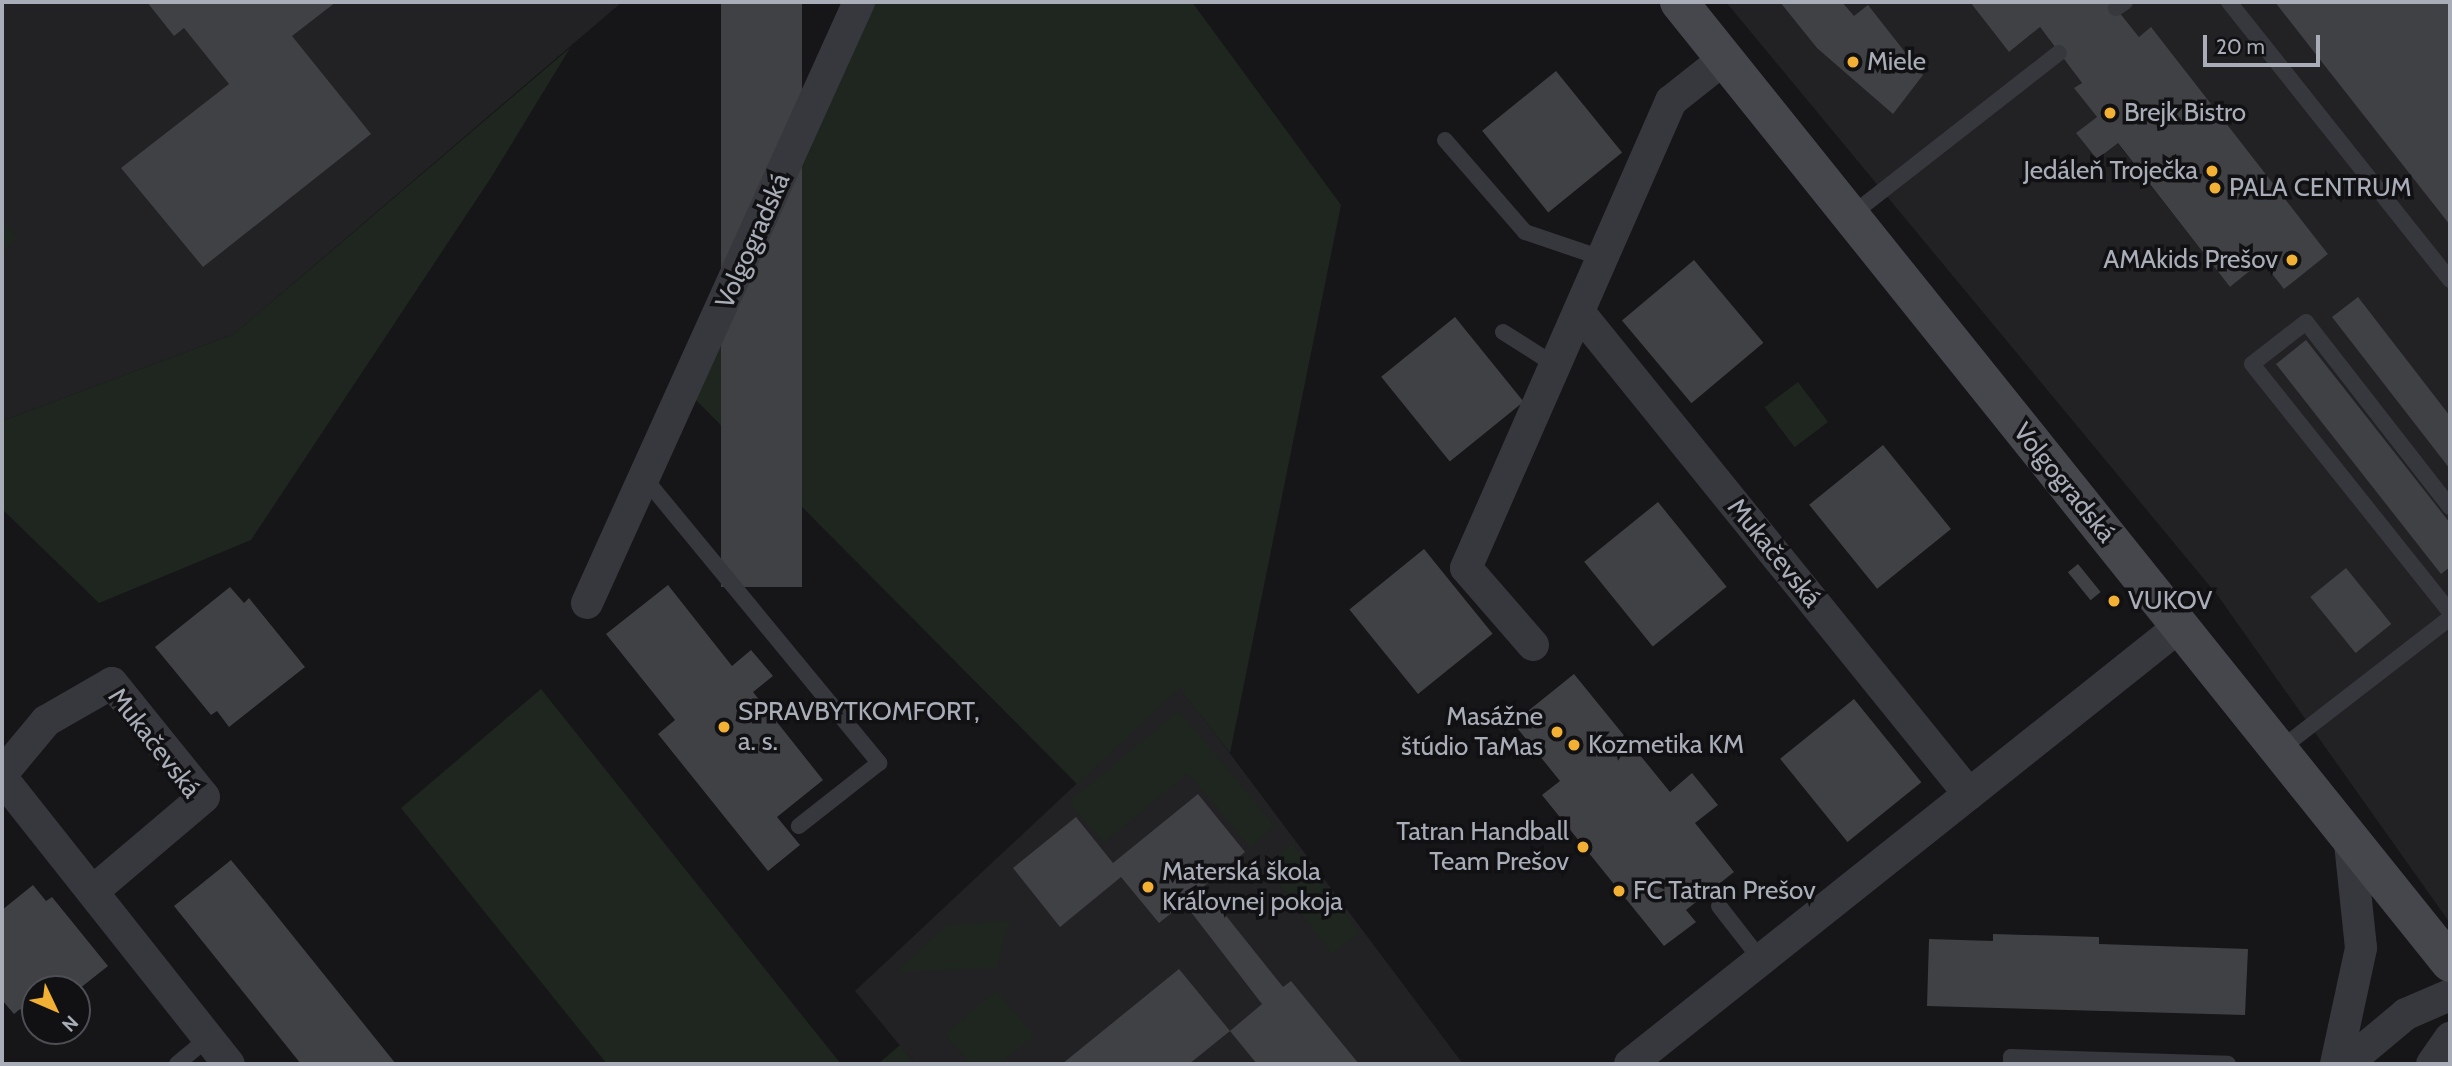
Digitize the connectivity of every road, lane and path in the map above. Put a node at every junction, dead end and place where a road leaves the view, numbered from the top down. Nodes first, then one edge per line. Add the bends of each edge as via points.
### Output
1 (859, 2) edge
2 (1679, 2) edge
3 (2229, 2) edge
4 (2059, 53) dead end
5 (1724, 59) junction
6 (1445, 140) dead end
7 (1850, 216) junction
8 (1602, 258) junction
9 (2450, 280) edge
10 (1579, 312) junction
11 (1503, 332) dead end
12 (1555, 366) junction
13 (646, 480) junction
14 (2450, 507) edge
15 (587, 603) dead end
16 (2450, 612) edge
17 (2450, 618) edge
18 (2180, 626) junction
19 (1532, 645) dead end
20 (2279, 750) junction
21 (2, 776) edge
22 (1969, 794) junction
23 (799, 826) dead end
24 (2350, 834) junction
25 (93, 891) junction
26 (1720, 906) dead end
27 (1760, 960) junction
28 (2450, 962) edge
29 (2450, 995) edge
30 (208, 1038) junction
31 (2450, 1038) edge
32 (177, 1064) edge
33 (229, 1064) edge
34 (1630, 1064) edge
35 (2011, 1064) edge
36 (2227, 1064) edge
37 (2336, 1064) edge
38 (2346, 1064) edge
39 (2431, 1064) edge

1 - 13 street, Volgogradská
2 - 5 street, Volgogradská
3 - 9 lane
4 - 7 lane
5 - 7 street, Volgogradská
5 - 8 street via 1671,101
6 - 8 lane via 1525,232
7 - 18 street, Volgogradská
8 - 10 street
10 - 12 street
10 - 22 street, Mukačevská
11 - 12 lane
12 - 19 street via 1466,568
13 - 15 street, Volgogradská
13 - 23 lane via 878,763
14 - 16 lane via 2306,322 2252,364
17 - 20 lane
18 - 20 street, Volgogradská
18 - 22 street
20 - 24 street, Volgogradská
21 - 25 street, Mukačevská via 47,840
21 - 25 street, Mukačevská via 46,722 112,682 204,797
22 - 27 street
24 - 28 street, Volgogradská
24 - 37 street via 2361,948
25 - 30 street, Mukačevská
26 - 27 lane
27 - 34 street
29 - 38 street via 2406,1014
30 - 32 lane
30 - 33 street, Mukačevská
31 - 39 street
35 - 36 lane via 2011,1057

